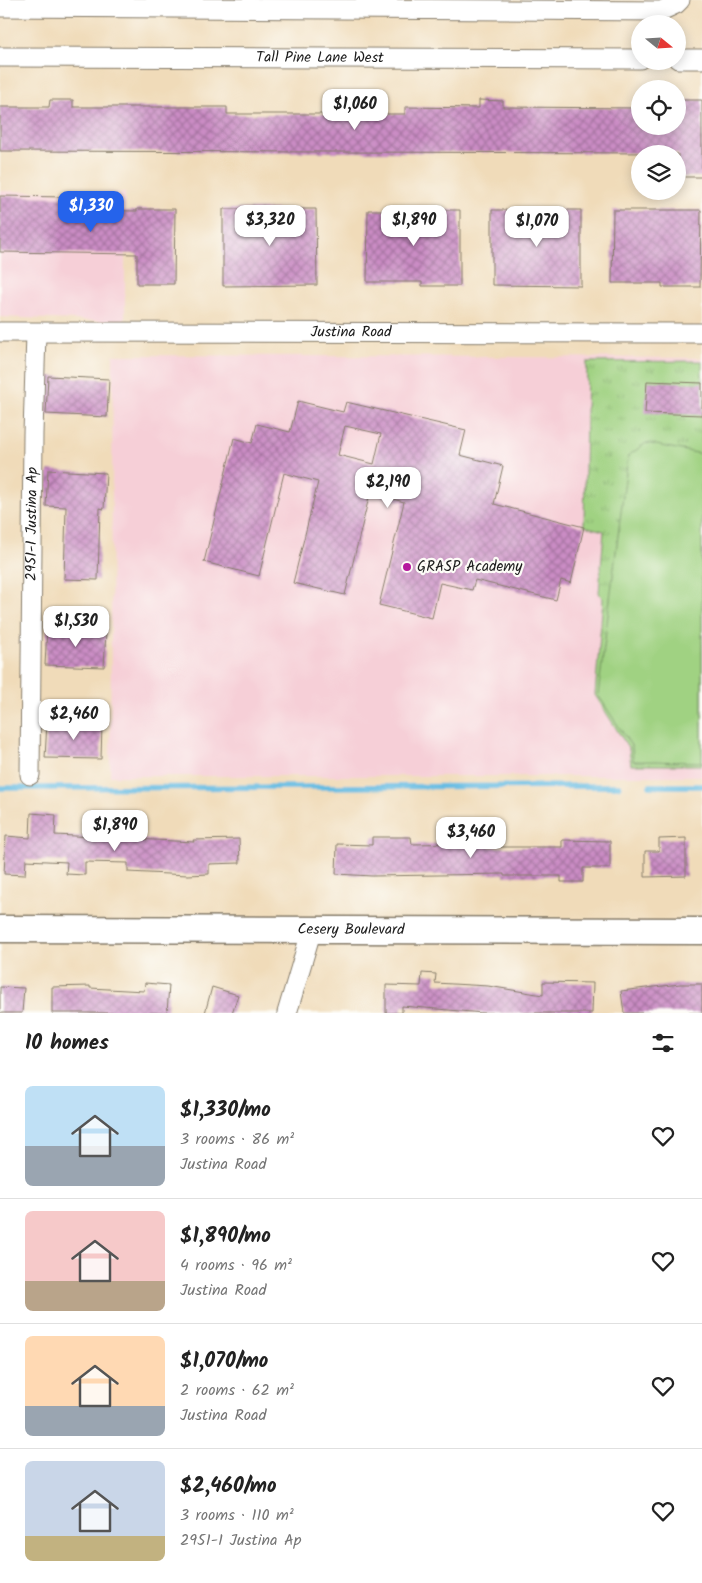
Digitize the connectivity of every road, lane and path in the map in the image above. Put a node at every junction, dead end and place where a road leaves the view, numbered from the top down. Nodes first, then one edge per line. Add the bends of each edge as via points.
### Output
1 (680, 0) edge
2 (333, 4) edge
3 (0, 7) edge
4 (0, 56) edge
5 (631, 59) edge
6 (686, 59) edge
7 (702, 59) edge
8 (0, 332) edge
9 (36, 333) junction
10 (702, 333) edge
11 (30, 776) dead end
12 (0, 929) edge
13 (312, 929) junction
14 (702, 931) edge
15 (287, 1013) edge

1 - 2 street via 661,11
2 - 3 street
4 - 5 street, Tall Pine Lane West
6 - 7 street
8 - 9 street, Justina Road
9 - 10 street, Justina Road
9 - 11 street, 2951-1 Justina Ap
12 - 13 main road, Cesery Boulevard
13 - 14 main road, Cesery Boulevard
13 - 15 street

